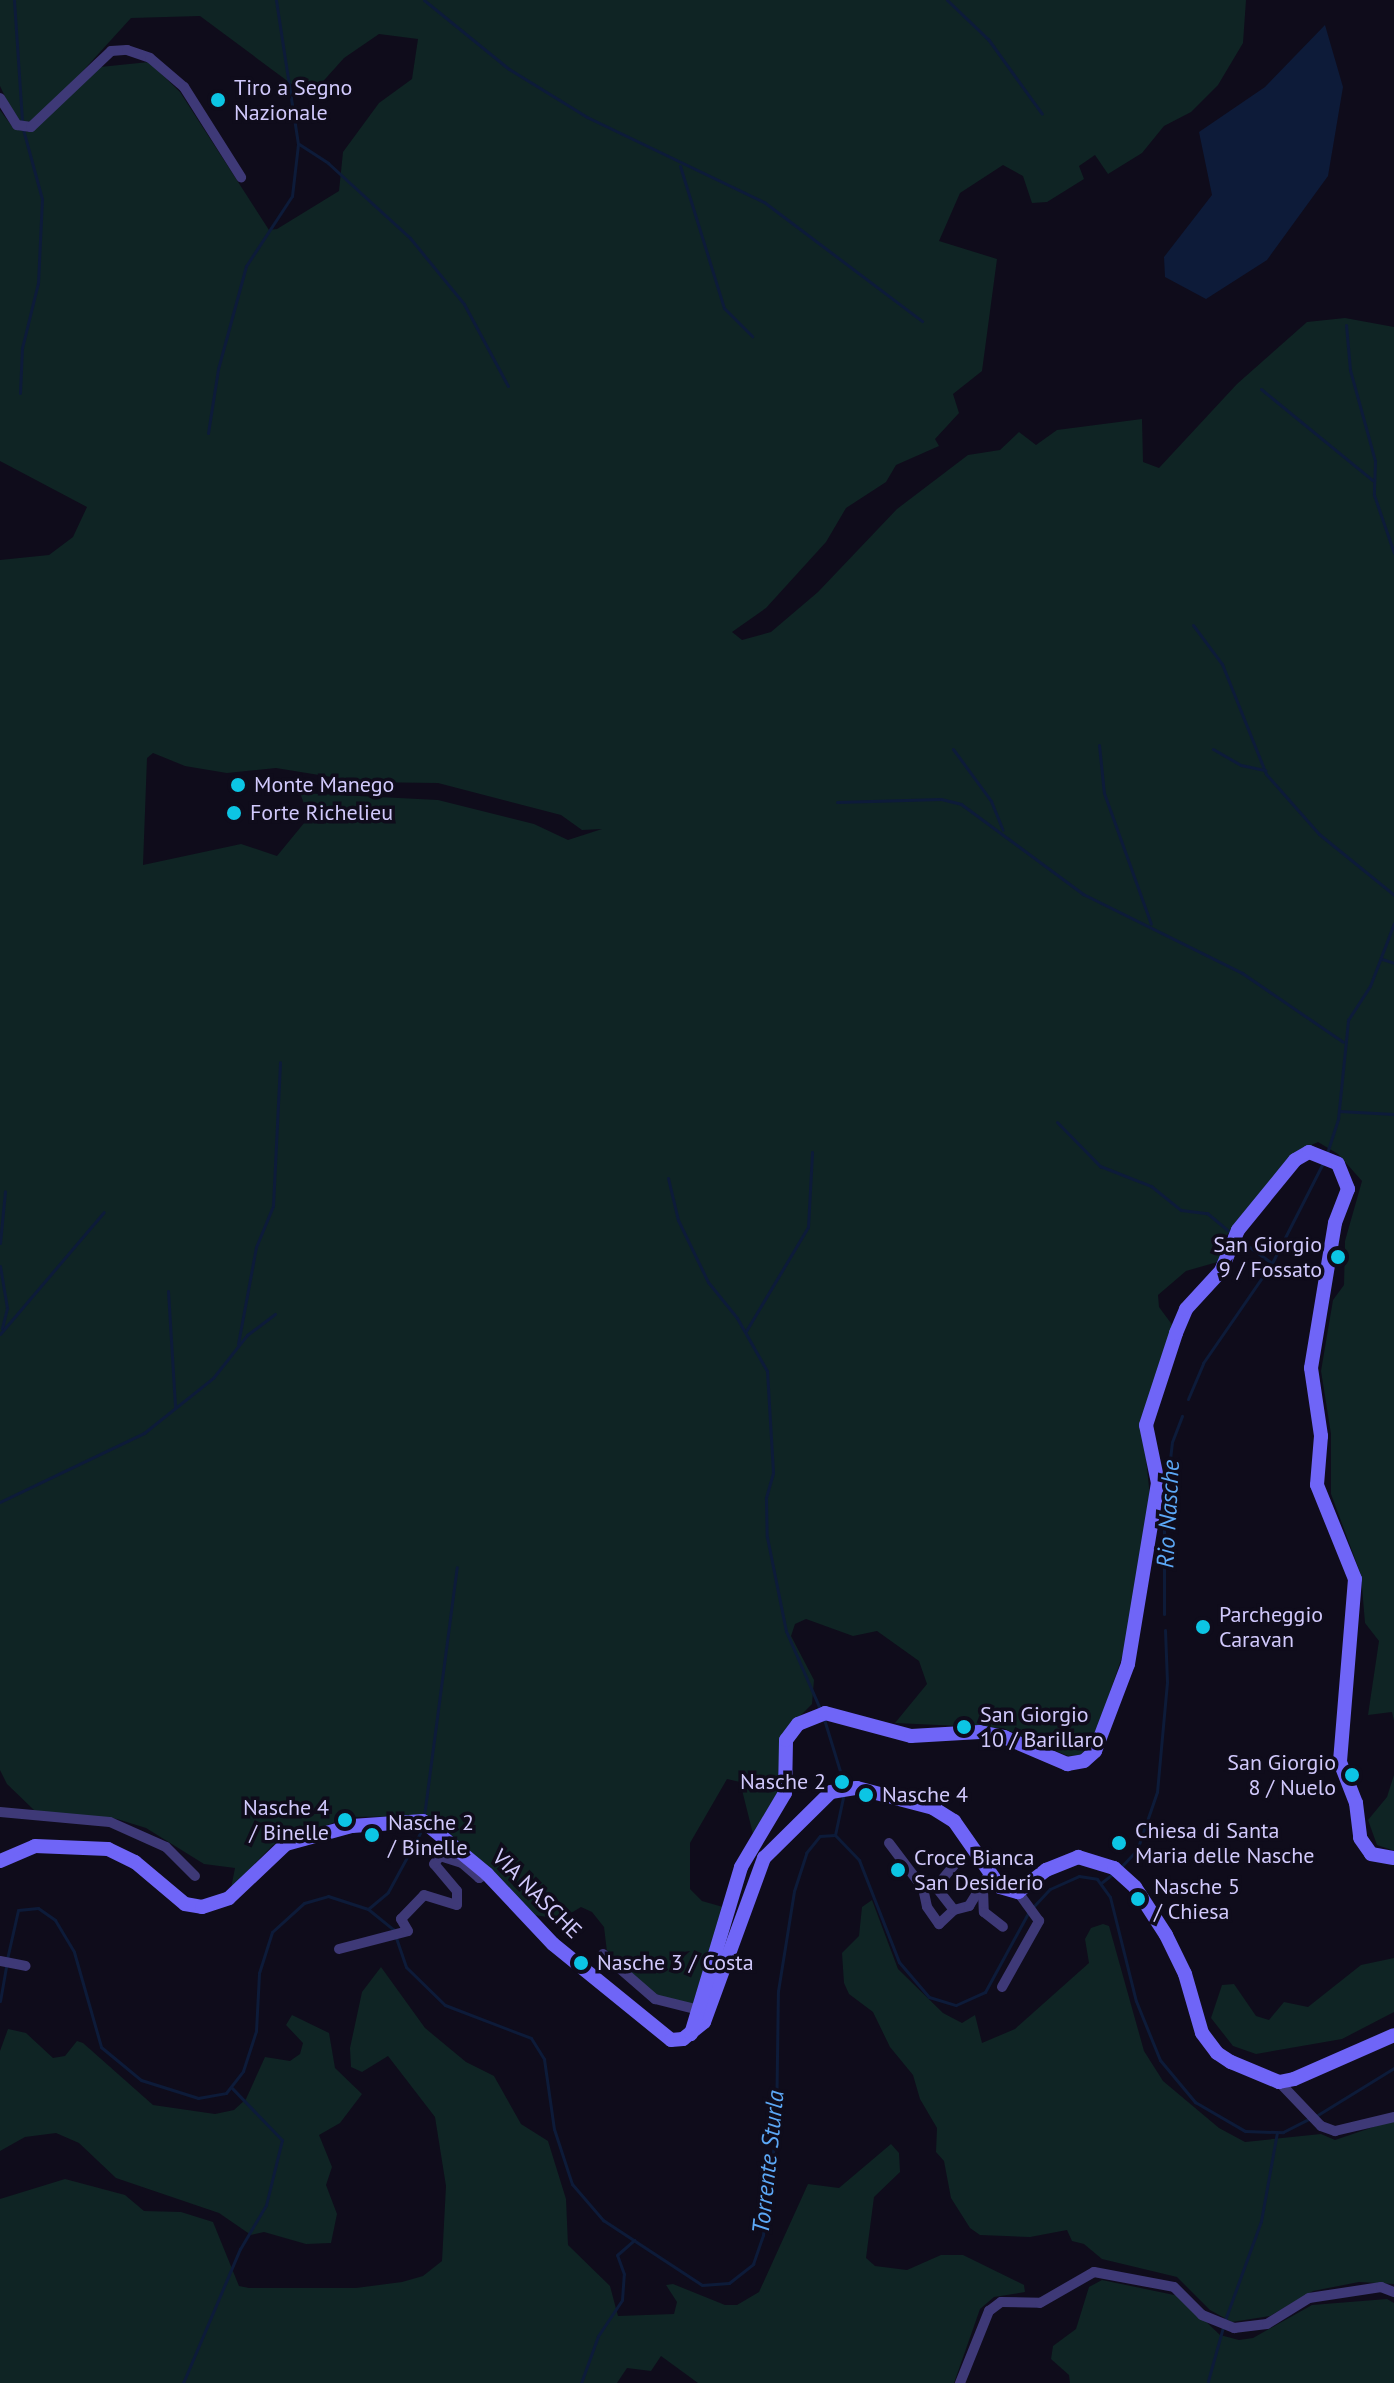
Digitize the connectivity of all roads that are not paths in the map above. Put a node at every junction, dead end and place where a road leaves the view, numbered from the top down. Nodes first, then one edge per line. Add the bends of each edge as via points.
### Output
1 (0, 98) edge
2 (241, 177) dead end
3 (0, 1812) edge
4 (889, 1843) dead end
5 (961, 1857) dead end
6 (1394, 1858) edge
7 (0, 1861) edge
8 (487, 1874) junction
9 (195, 1876) dead end
10 (986, 1879) junction
11 (1021, 1895) junction
12 (954, 1910) junction
13 (1003, 1927) dead end
14 (339, 1949) dead end
15 (603, 1954) dead end
16 (0, 1960) edge
17 (25, 1966) dead end
18 (1002, 1987) dead end
19 (699, 2010) junction
20 (691, 2034) junction
21 (1394, 2035) edge
22 (1279, 2082) junction
23 (1394, 2117) edge
24 (1394, 2292) edge
25 (960, 2383) edge

1 - 2 street via 17,125 31,127 111,51 127,50 150,58 184,87
3 - 9 street via 110,1822 166,1847
4 - 12 street via 923,1888 927,1907 939,1924
5 - 12 street via 936,1887
6 - 19 street via 1371,1854 1360,1838 1356,1803 1340,1762 1355,1579 1317,1485 1321,1436 1311,1368 1335,1223 1348,1189 1343,1169 1309,1152 1295,1160 1236,1236 1221,1271 1186,1309 1146,1425 1158,1483 1156,1510 1128,1664 1095,1751 1084,1761 1067,1764 980,1732 911,1736 831,1713 798,1724 786,1740 785,1793 741,1867
7 - 8 street, VIA NASCHE via 35,1846 108,1849 135,1862 185,1904 202,1907 229,1898 286,1844 336,1829 416,1820 439,1830
8 - 14 street via 479,1878 455,1860 434,1861 460,1902 424,1895 401,1919 408,1931
8 - 20 street, VIA NASCHE via 553,1944 657,2032 671,2040
10 - 11 street
10 - 12 street via 969,1906
10 - 13 street via 984,1912
10 - 20 street via 954,1821 933,1808 851,1788 834,1791 764,1858 704,2022
11 - 18 street via 1038,1915 1037,1928
11 - 22 street via 1046,1870 1078,1857 1118,1871 1166,1935 1185,1974 1198,2025 1217,2053
15 - 19 street via 655,1999
16 - 17 street
19 - 20 street
21 - 22 street
22 - 23 street via 1321,2126 1335,2131
24 - 25 street via 1381,2287 1309,2298 1267,2324 1234,2328 1202,2315 1174,2287 1094,2272 1040,2303 1001,2302 989,2311

